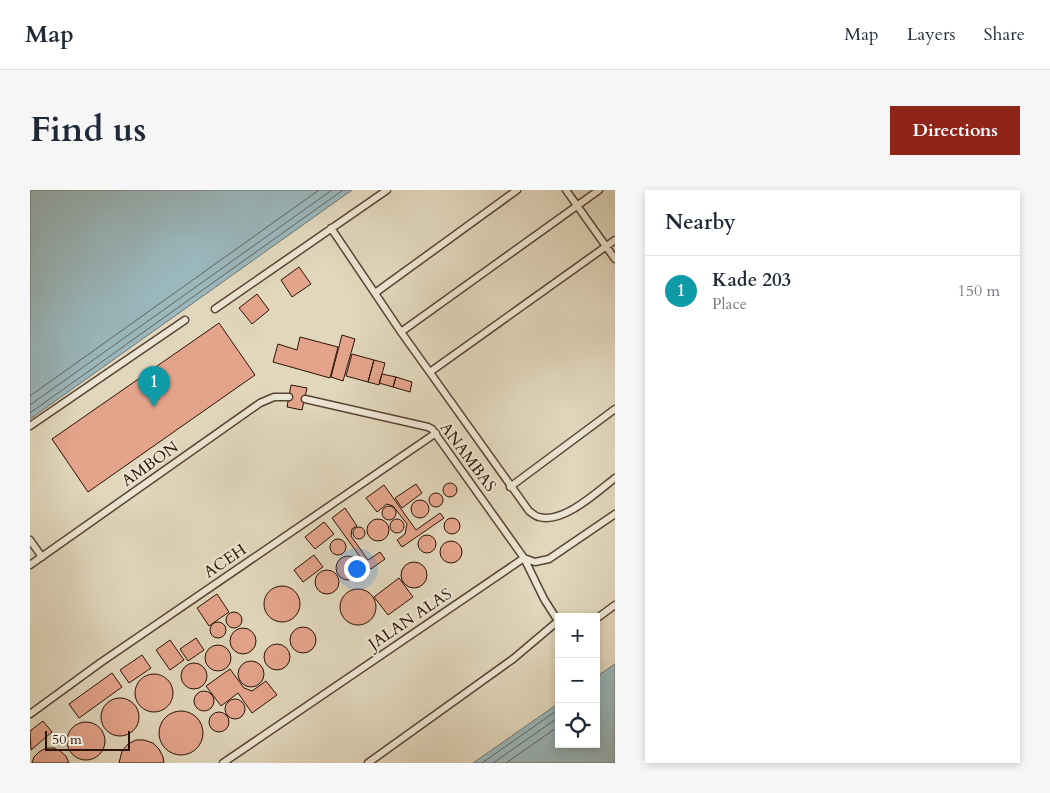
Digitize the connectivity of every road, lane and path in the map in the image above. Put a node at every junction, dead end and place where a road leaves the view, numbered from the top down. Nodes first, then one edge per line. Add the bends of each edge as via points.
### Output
1 (387, 190) edge
2 (517, 190) edge
3 (566, 190) edge
4 (599, 190) edge
5 (576, 206) junction
6 (331, 228) junction
7 (615, 240) edge
8 (606, 246) junction
9 (615, 259) edge
10 (375, 293) junction
11 (215, 309) dead end
12 (186, 320) dead end
13 (400, 332) junction
14 (430, 372) junction
15 (289, 397) dead end
16 (305, 399) dead end
17 (615, 409) edge
18 (30, 426) edge
19 (436, 433) junction
20 (615, 478) edge
21 (510, 487) junction
22 (615, 514) edge
23 (30, 540) edge
24 (42, 557) junction
25 (524, 558) junction
26 (30, 565) edge
27 (615, 605) edge
28 (600, 615) edge
29 (555, 616) edge
30 (555, 624) edge
31 (30, 714) edge
32 (223, 763) edge
33 (368, 763) edge

1 - 6 lane
2 - 10 lane
3 - 5 lane
4 - 5 lane
5 - 8 lane
5 - 13 lane
6 - 10 lane
6 - 11 lane
7 - 8 lane
8 - 9 lane
8 - 14 lane
10 - 13 lane
12 - 18 lane
13 - 14 lane
14 - 21 lane
15 - 24 lane, AMBON via 274,397 260,403
16 - 19 lane, ANAMBAS via 428,427
17 - 21 lane
19 - 25 lane, ANAMBAS
19 - 31 lane, ACEH
20 - 21 lane via 567,513 549,518 529,511
22 - 25 lane via 549,559 535,562
23 - 24 lane
24 - 26 lane, AMBON
25 - 29 lane, ANAMBAS
25 - 32 lane, JALAN ALAS
27 - 28 lane
30 - 33 lane via 513,659

